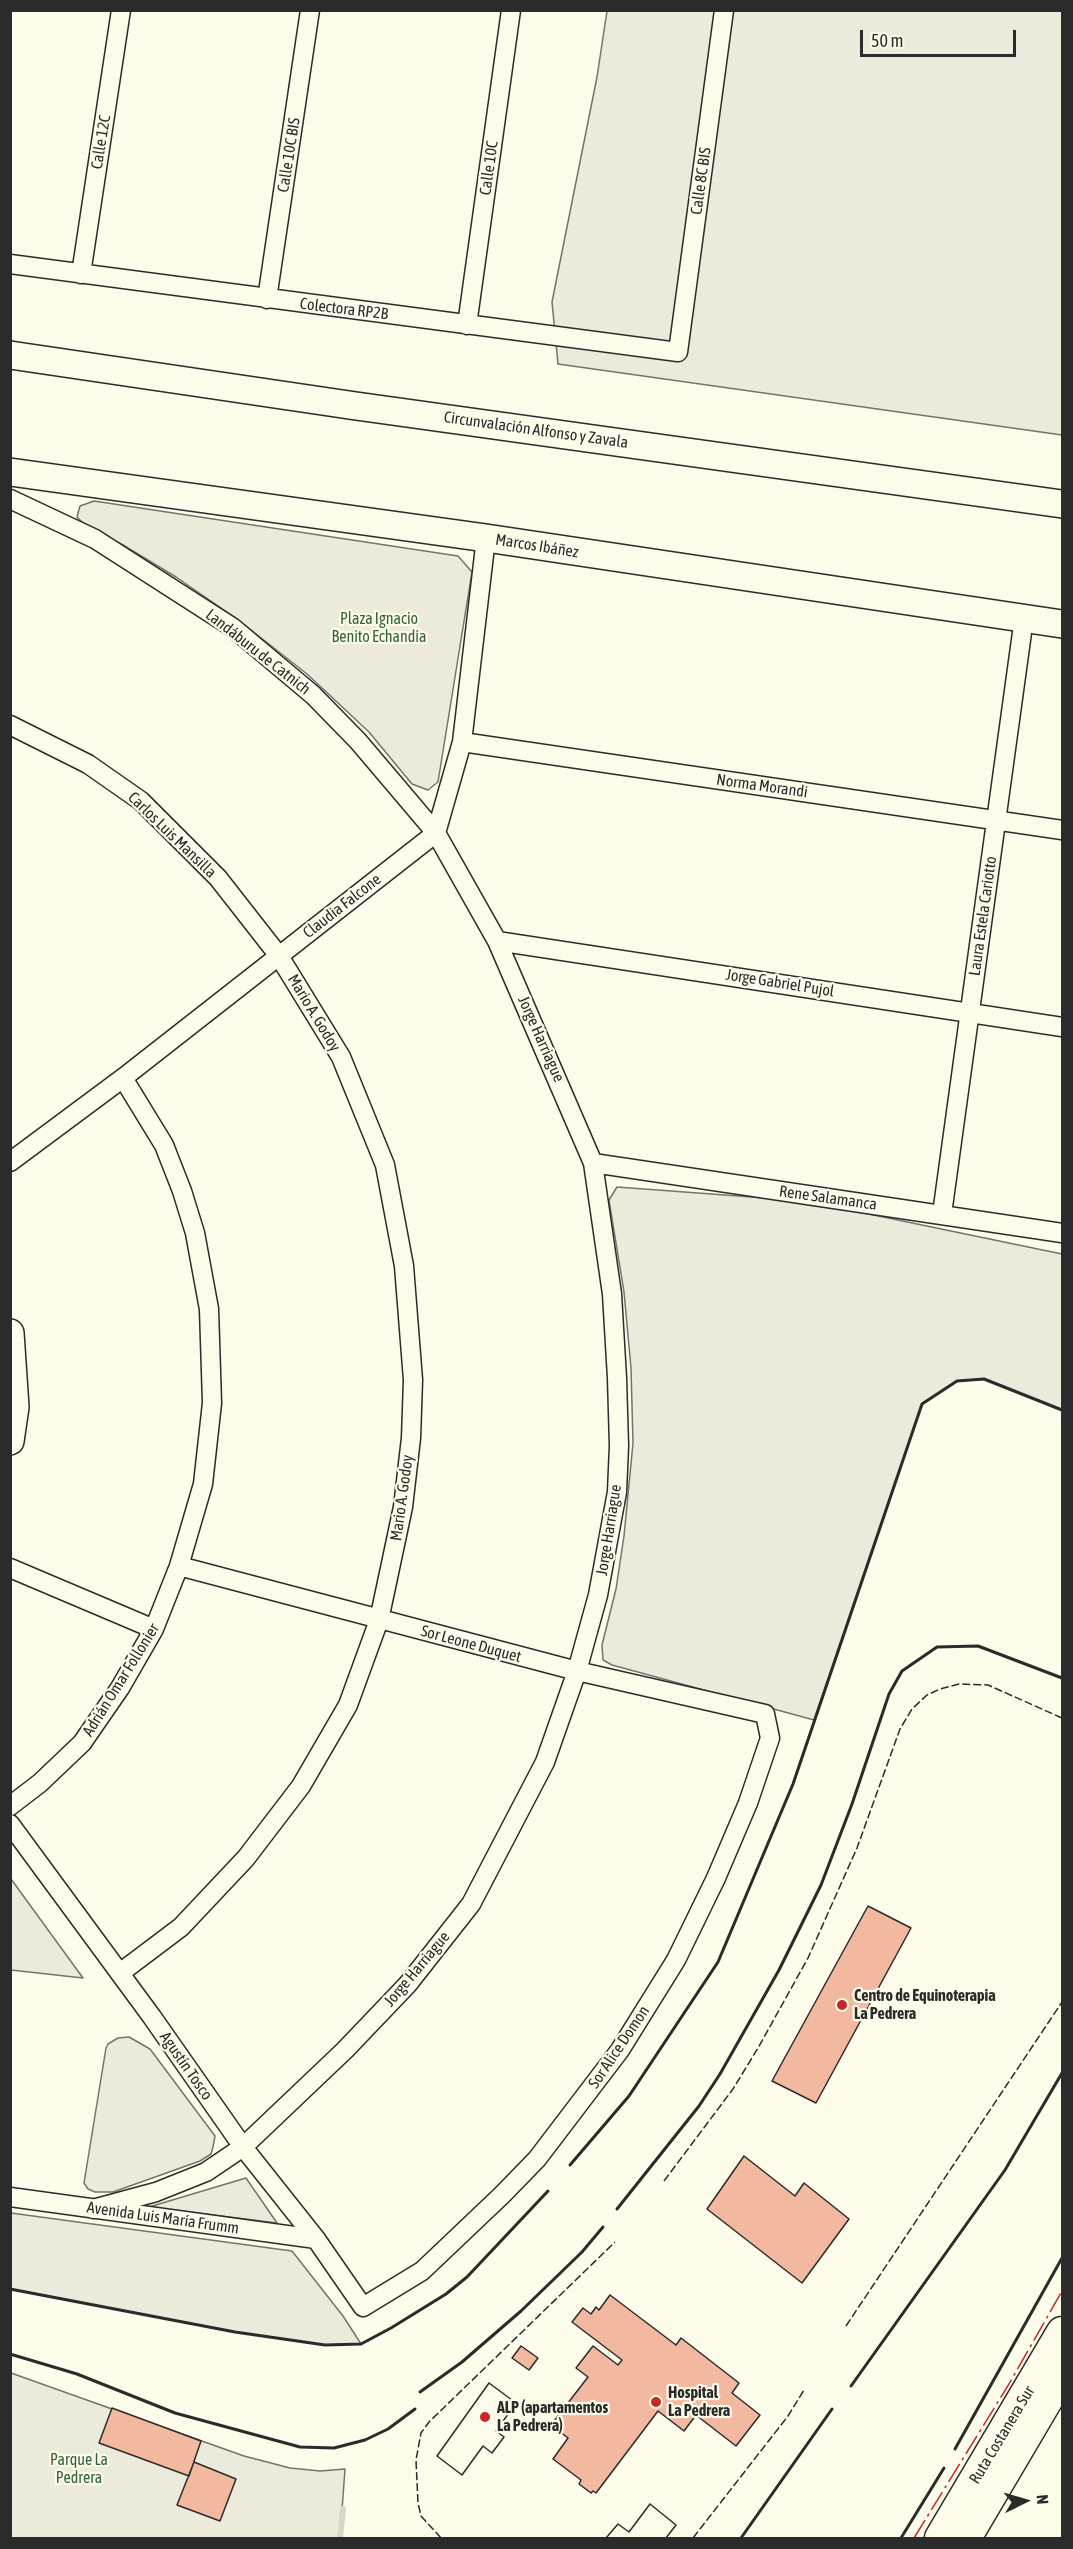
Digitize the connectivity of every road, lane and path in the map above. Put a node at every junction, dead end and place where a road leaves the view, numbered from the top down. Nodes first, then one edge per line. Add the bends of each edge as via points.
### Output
1 (121, 10) edge
2 (310, 10) edge
3 (511, 10) edge
4 (724, 10) edge
5 (10, 264) edge
6 (81, 274) junction
7 (267, 299) junction
8 (467, 325) junction
9 (10, 339) edge
10 (678, 352) joint
11 (10, 355) edge
12 (10, 472) edge
13 (1062, 488) edge
14 (10, 499) edge
15 (1062, 504) edge
16 (486, 538) junction
17 (1024, 618) junction
18 (1062, 624) edge
19 (10, 725) edge
20 (462, 742) junction
21 (996, 819) junction
22 (1062, 830) edge
23 (436, 833) junction
24 (497, 941) junction
25 (279, 956) junction
26 (970, 1012) junction
27 (1062, 1027) edge
28 (123, 1078) junction
29 (10, 1162) edge
30 (593, 1163) junction
31 (942, 1215) junction
32 (1062, 1233) edge
33 (10, 1333) edge
34 (10, 1441) edge
35 (179, 1566) junction
36 (10, 1568) edge
37 (379, 1620) junction
38 (154, 1629) junction
39 (577, 1671) junction
40 (765, 1714) joint
41 (10, 1806) edge
42 (10, 1824) edge
43 (120, 1973) junction
44 (243, 2147) junction
45 (10, 2197) edge
46 (93, 2209) junction
47 (316, 2239) junction
48 (363, 2307) joint
49 (1062, 2332) edge
50 (1062, 2375) edge
51 (940, 2538) edge
52 (966, 2538) edge

1 - 6 street, Calle 12C
2 - 7 street, Calle 10C BIS
3 - 8 street, Calle 10C
4 - 10 street, Calle 8C BIS
5 - 6 street, Colectora RP2B
6 - 7 street, Colectora RP2B
7 - 8 street, Colectora RP2B
8 - 10 street, Colectora RP2B
9 - 13 main road, Circunvalación Alfonso y Zavala via 163,366
11 - 15 main road, Circunvalación Alfonso y Zavala
12 - 16 main road, Marcos Ibáñez
14 - 23 street, Landáburu de Catnich via 95,539 232,627 313,695
16 - 17 main road, Marcos Ibáñez
16 - 20 street
17 - 18 main road, Marcos Ibáñez
17 - 21 street, Laura Estela Cariotto
19 - 25 street, Carlos Luis Mansilla via 88,764 141,801 218,878
20 - 21 street, Norma Morandi
20 - 23 street
21 - 22 street, Norma Morandi
21 - 26 street, Laura Estela Cariotto
23 - 24 street, Jorge Harriague
23 - 25 street, Claudia Falcone
24 - 26 street, Jorge Gabriel Pujol
24 - 30 street, Jorge Harriague
25 - 28 street, Claudia Falcone
25 - 37 street, Mario A. Godoy via 340,1057 385,1165 404,1266 414,1380 411,1438 403,1507
26 - 27 street, Jorge Gabriel Pujol
26 - 31 street, Laura Estela Cariotto
28 - 29 street, Claudia Falcone
28 - 35 street, Adrián Omar Follonier via 164,1145 182,1191 195,1233 209,1309 212,1403 203,1484
30 - 31 street, Rene Salamanca
30 - 39 street, Jorge Harriague via 612,1294 620,1446 610,1538
31 - 32 street, Rene Salamanca
33 - 34 main road via 15,1407
35 - 37 street, Sor Leone Duquet
35 - 38 street, Adrián Omar Follonier
36 - 38 street
37 - 39 street, Sor Leone Duquet
37 - 43 street, Mario A. Godoy via 348,1706 301,1786 246,1858 181,1927
38 - 41 street, Adrián Omar Follonier via 82,1743
39 - 40 street, Sor Leone Duquet
39 - 44 street, Jorge Harriague via 545,1762 471,1904 408,1984
40 - 48 street, Sor Alice Domon via 770,1738 716,1878 676,1960 620,2050 537,2159 502,2195 422,2271
42 - 43 street, Agustín Tosco
43 - 44 street, Agustín Tosco
44 - 46 street, Jorge Harriague via 206,2172 156,2192
44 - 47 street, Agustín Tosco
45 - 46 street, Avenida Luis María Frumm
46 - 47 street, Avenida Luis María Frumm
47 - 48 street, Agustín Tosco
49 - 51 main road, Ruta Costanera Sur
50 - 52 main road, Ruta Costanera Sur

